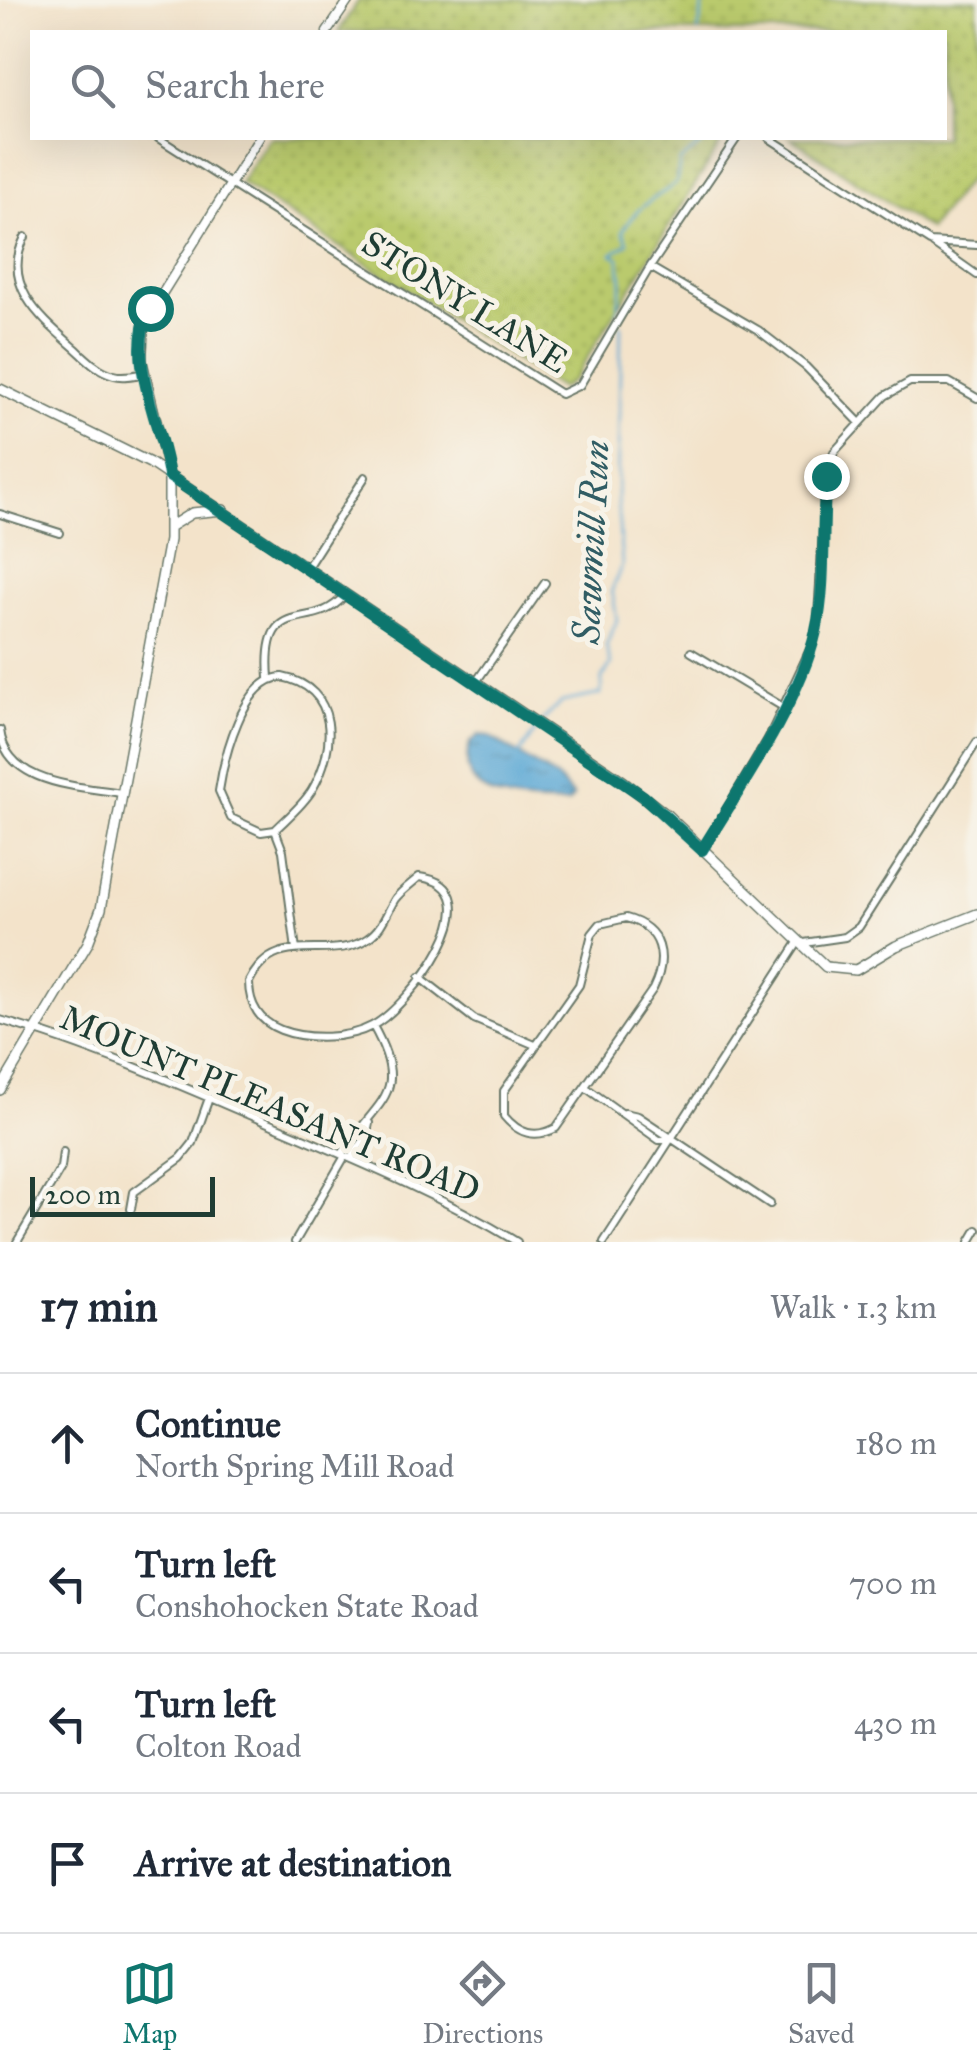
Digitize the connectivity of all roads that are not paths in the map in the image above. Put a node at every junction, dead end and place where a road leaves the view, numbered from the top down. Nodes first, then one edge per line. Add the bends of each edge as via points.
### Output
1 (348, 0) edge
2 (328, 30) edge
3 (161, 140) edge
4 (258, 140) edge
5 (736, 140) edge
6 (772, 140) edge
7 (229, 183) junction
8 (25, 237) dead end
9 (930, 242) junction
10 (977, 245) edge
11 (650, 267) junction
12 (977, 276) edge
13 (145, 373) junction
14 (0, 389) edge
15 (977, 398) edge
16 (860, 422) junction
17 (169, 476) junction
18 (365, 477) dead end
19 (222, 510) junction
20 (0, 514) edge
21 (171, 526) junction
22 (60, 533) dead end
23 (306, 570) junction
24 (545, 583) dead end
25 (344, 596) junction
26 (692, 652) dead end
27 (268, 678) junction
28 (476, 683) junction
29 (784, 707) junction
30 (0, 730) edge
31 (977, 742) edge
32 (121, 793) junction
33 (275, 830) junction
34 (702, 850) junction
35 (977, 914) edge
36 (797, 944) junction
37 (296, 950) junction
38 (420, 977) junction
39 (0, 1020) edge
40 (372, 1026) junction
41 (36, 1030) junction
42 (535, 1045) junction
43 (585, 1087) junction
44 (0, 1090) edge
45 (209, 1098) junction
46 (672, 1140) junction
47 (63, 1152) dead end
48 (346, 1156) junction
49 (770, 1204) dead end
50 (131, 1209) dead end
51 (977, 1230) edge
52 (513, 1241) edge
53 (17, 1242) edge
54 (295, 1242) edge
55 (604, 1242) edge
56 (970, 1242) edge

1 - 2 street
3 - 7 street
4 - 7 street
5 - 11 street, STONY LANE
6 - 9 street
7 - 11 street, STONY LANE via 560,394 580,385
7 - 13 street via 147,316
8 - 13 street via 21,285 35,313 98,368 116,376
9 - 10 street
9 - 12 street
11 - 16 street via 758,330 806,366
13 - 17 street
14 - 17 main road
15 - 16 street via 950,382 910,382
16 - 29 street via 828,467 816,631
17 - 19 main road
17 - 21 main road
18 - 23 street
19 - 21 main road via 192,512
19 - 23 main road
20 - 22 street
21 - 32 main road
23 - 25 main road
24 - 28 street
25 - 27 street via 330,609 294,616 276,629
25 - 28 main road
26 - 29 street
27 - 33 street via 248,698 219,791 231,818 261,832
27 - 33 street via 307,685 330,721 311,792
28 - 34 main road via 643,796
29 - 34 street
30 - 32 street via 8,753 32,774
31 - 36 street via 859,927
32 - 41 main road via 98,920
33 - 37 street via 284,851
34 - 36 main road
35 - 36 main road via 851,971 826,967
36 - 46 street
37 - 38 street via 368,938 418,878 438,880 456,904
37 - 40 street via 268,956 254,970 249,996 262,1018 290,1033 318,1037
38 - 40 street
38 - 42 street via 474,1019
39 - 41 street, MOUNT PLEASANT ROAD
40 - 48 street via 394,1074 366,1136
41 - 44 main road
41 - 45 street, MOUNT PLEASANT ROAD
42 - 43 street via 504,1091 501,1106 511,1125 543,1135 556,1128
42 - 43 street via 570,1004 600,924 626,918 648,927 661,946 660,974
43 - 46 street via 659,1140
45 - 48 street, MOUNT PLEASANT ROAD
45 - 50 street via 193,1142 134,1192
46 - 49 street
46 - 55 street
47 - 53 street
48 - 52 street, MOUNT PLEASANT ROAD via 446,1201
48 - 54 street
51 - 56 street

